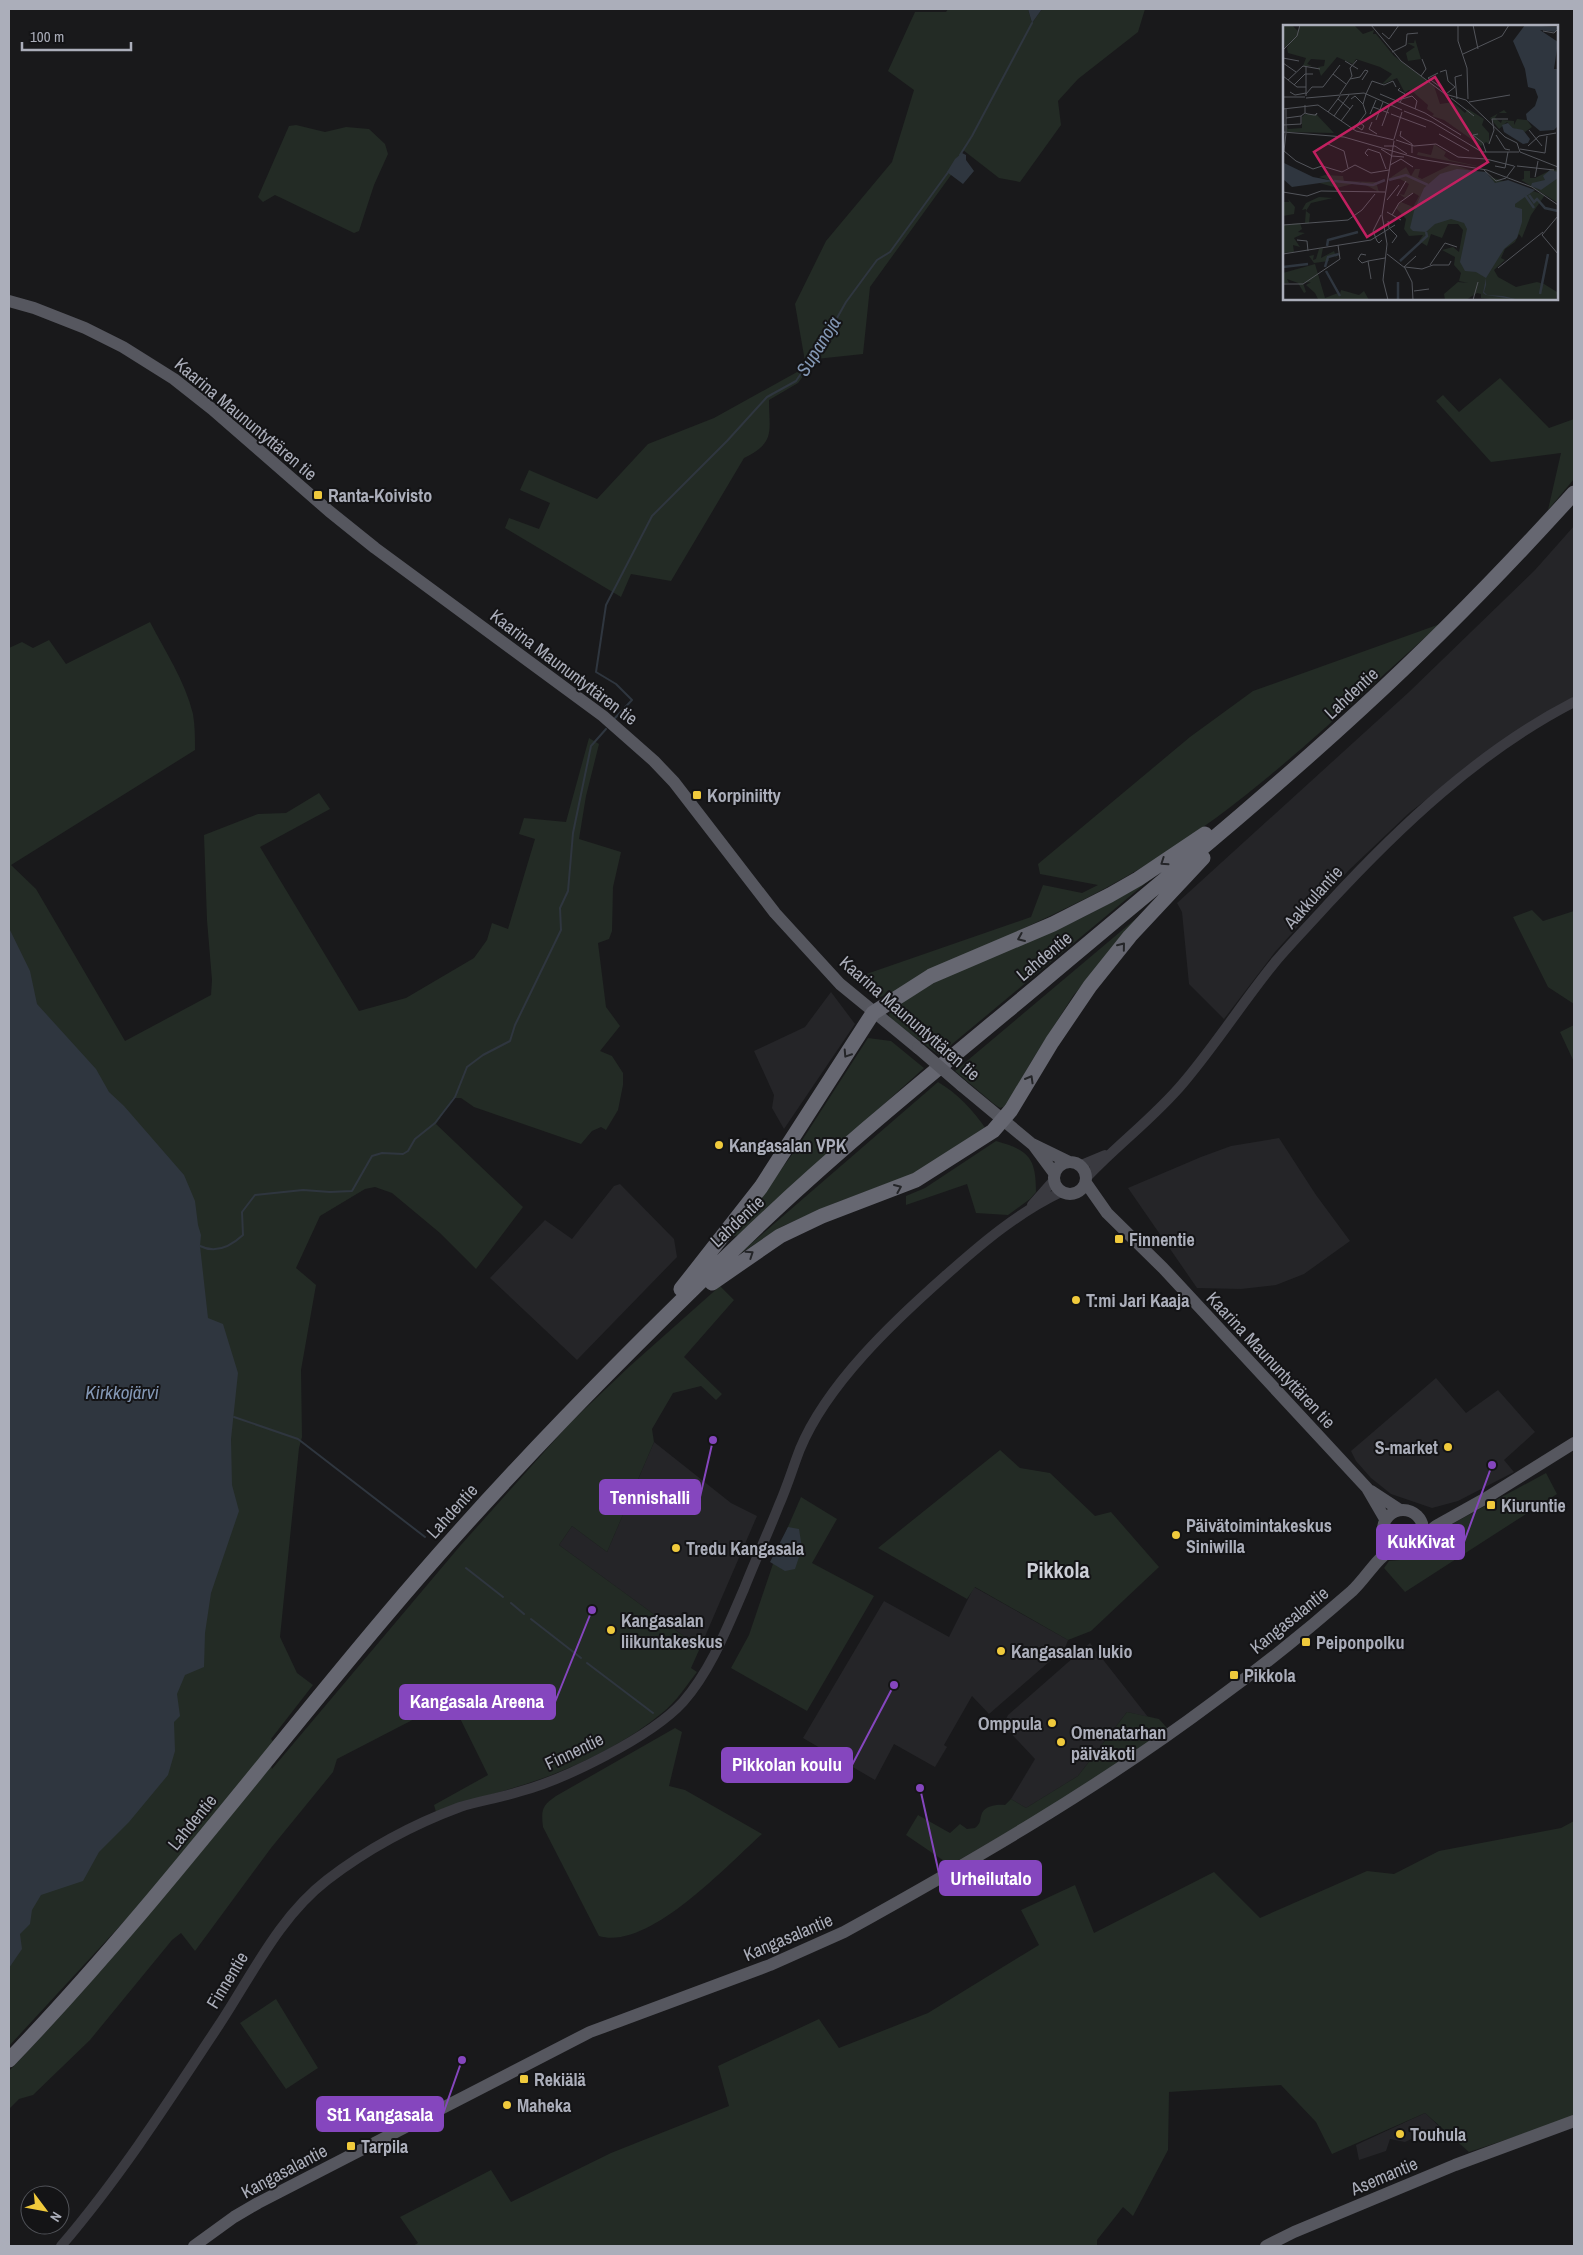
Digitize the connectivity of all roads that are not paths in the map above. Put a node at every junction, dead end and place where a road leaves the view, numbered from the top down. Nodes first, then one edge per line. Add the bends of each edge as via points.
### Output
1 (9, 301) edge
2 (1574, 493) edge
3 (1574, 702) edge
4 (1316, 750) junction
5 (873, 1013) junction
6 (1003, 1120) junction
7 (1032, 1144) junction
8 (1080, 1172) junction
9 (1054, 1177) junction
10 (1066, 1194) junction
11 (1029, 1210) junction
12 (1107, 1213) junction
13 (630, 1350) junction
14 (1574, 1443) edge
15 (1367, 1488) junction
16 (1400, 1510) junction
17 (1463, 1510) junction
18 (1419, 1518) junction
19 (1385, 1519) junction
20 (1384, 1537) junction
21 (1422, 1537) junction
22 (1394, 1548) junction
23 (1354, 1589) junction
24 (43, 2024) junction
25 (9, 2055) edge
26 (9, 2060) edge
27 (1574, 2121) edge
28 (61, 2246) edge
29 (194, 2246) edge
30 (1266, 2246) edge

1 - 5 main road, Kaarina Maununtyttären tie via 85,328 174,379 375,548 621,731 674,782 781,920 840,984
2 - 4 highway, Lahdentie via 1448,625
3 - 8 street, Aakkulantie via 1482,761 1390,838 1277,960 1162,1107 1110,1152
4 -> 5 highway via 1198,839 1138,879 1053,924 931,976
6 -> 4 highway via 1071,1013 1130,936 1184,877
4 - 13 highway, Lahdentie via 887,1111 759,1226
5 - 6 main road, Kaarina Maununtyttären tie, bridge
5 -> 13 highway via 739,1216
6 - 7 main road, Kaarina Maununtyttären tie
13 -> 6 highway via 720,1276 766,1244 822,1216 916,1180 993,1131
7 - 8 main road, Kaarina Maununtyttären tie
7 - 9 main road, Kaarina Maununtyttären tie
8 - 9 main road via 1060,1165
8 - 10 main road via 1080,1191
8 - 12 main road, Kaarina Maununtyttären tie
9 - 10 main road, Kaarina Maununtyttären tie
9 - 11 street, Finnentie
10 - 11 street, Finnentie
10 - 12 main road, Kaarina Maununtyttären tie
11 - 28 street, Finnentie via 998,1231 900,1316 847,1375 817,1416 799,1451 726,1629 704,1672 682,1703 643,1734 594,1761 522,1792 443,1814 353,1862 318,1888 263,1953 138,2148
12 - 15 main road, Kaarina Maununtyttären tie via 1163,1268
13 - 24 highway, Lahdentie via 537,1446 428,1567 146,1908
14 - 17 main road
15 - 16 main road, Kaarina Maununtyttären tie
15 - 19 main road, Kaarina Maununtyttären tie
16 - 18 main road via 1411,1511
16 - 19 main road
17 - 18 main road via 1433,1518
17 - 21 main road
18 - 21 main road
19 - 20 main road
20 - 22 main road
20 - 23 main road, Kangasalantie
21 - 22 main road via 1410,1549
22 - 23 main road, Kangasalantie via 1382,1556
23 - 29 main road, Kangasalantie via 1217,1700 1136,1758 1009,1839 932,1883 844,1932 770,1965 590,2032 267,2199 234,2217
24 - 25 highway
24 - 26 highway, Lahdentie
27 - 30 main road, Asemantie via 1448,2168

